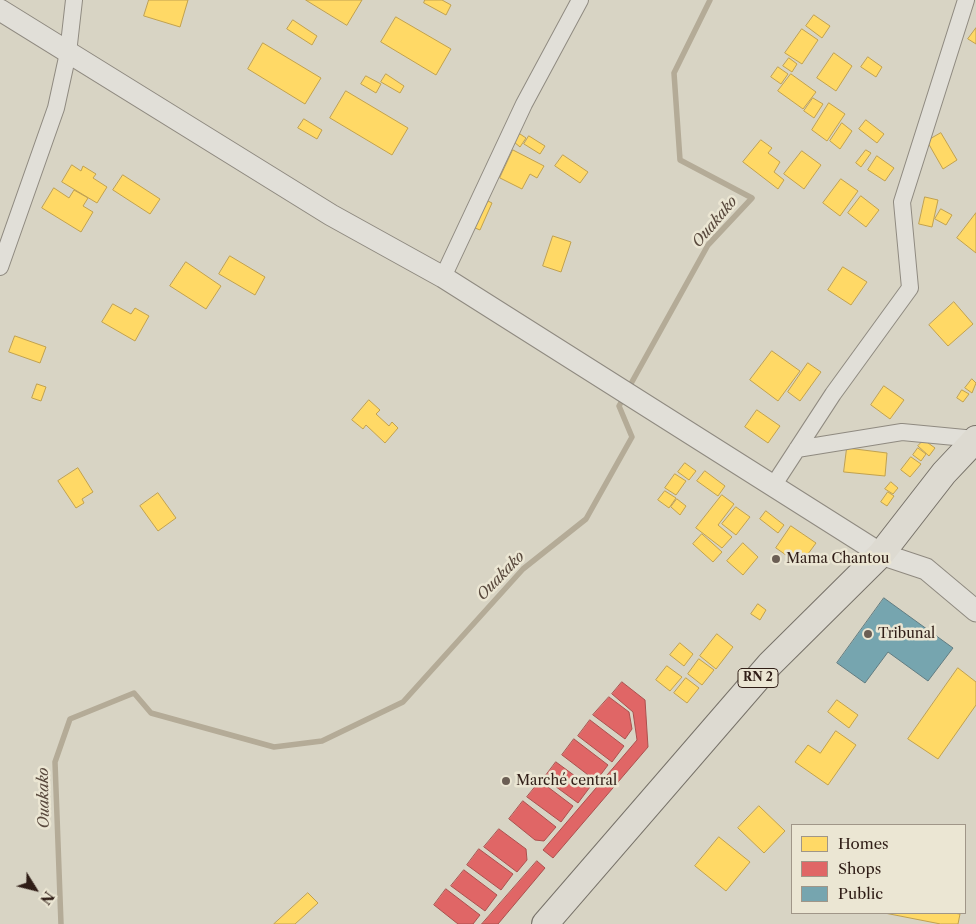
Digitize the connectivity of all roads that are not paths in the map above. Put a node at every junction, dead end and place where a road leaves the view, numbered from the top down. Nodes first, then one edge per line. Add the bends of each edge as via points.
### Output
1 (74, 0) edge
2 (580, 0) edge
3 (966, 0) edge
4 (0, 10) edge
5 (68, 53) junction
6 (0, 267) edge
7 (443, 277) junction
8 (976, 439) edge
9 (797, 449) junction
10 (772, 486) junction
11 (881, 554) junction
12 (976, 610) edge
13 (545, 924) edge

1 - 5 street
2 - 7 street via 524,104
3 - 9 street via 902,202 910,288
4 - 5 street
5 - 6 street via 56,108
5 - 7 street via 331,215
7 - 10 street
8 - 9 street via 902,432
8 - 11 main road, RN 2 via 944,473
9 - 10 street
10 - 11 street
11 - 12 street via 926,569
11 - 13 main road, RN 2 via 770,664

